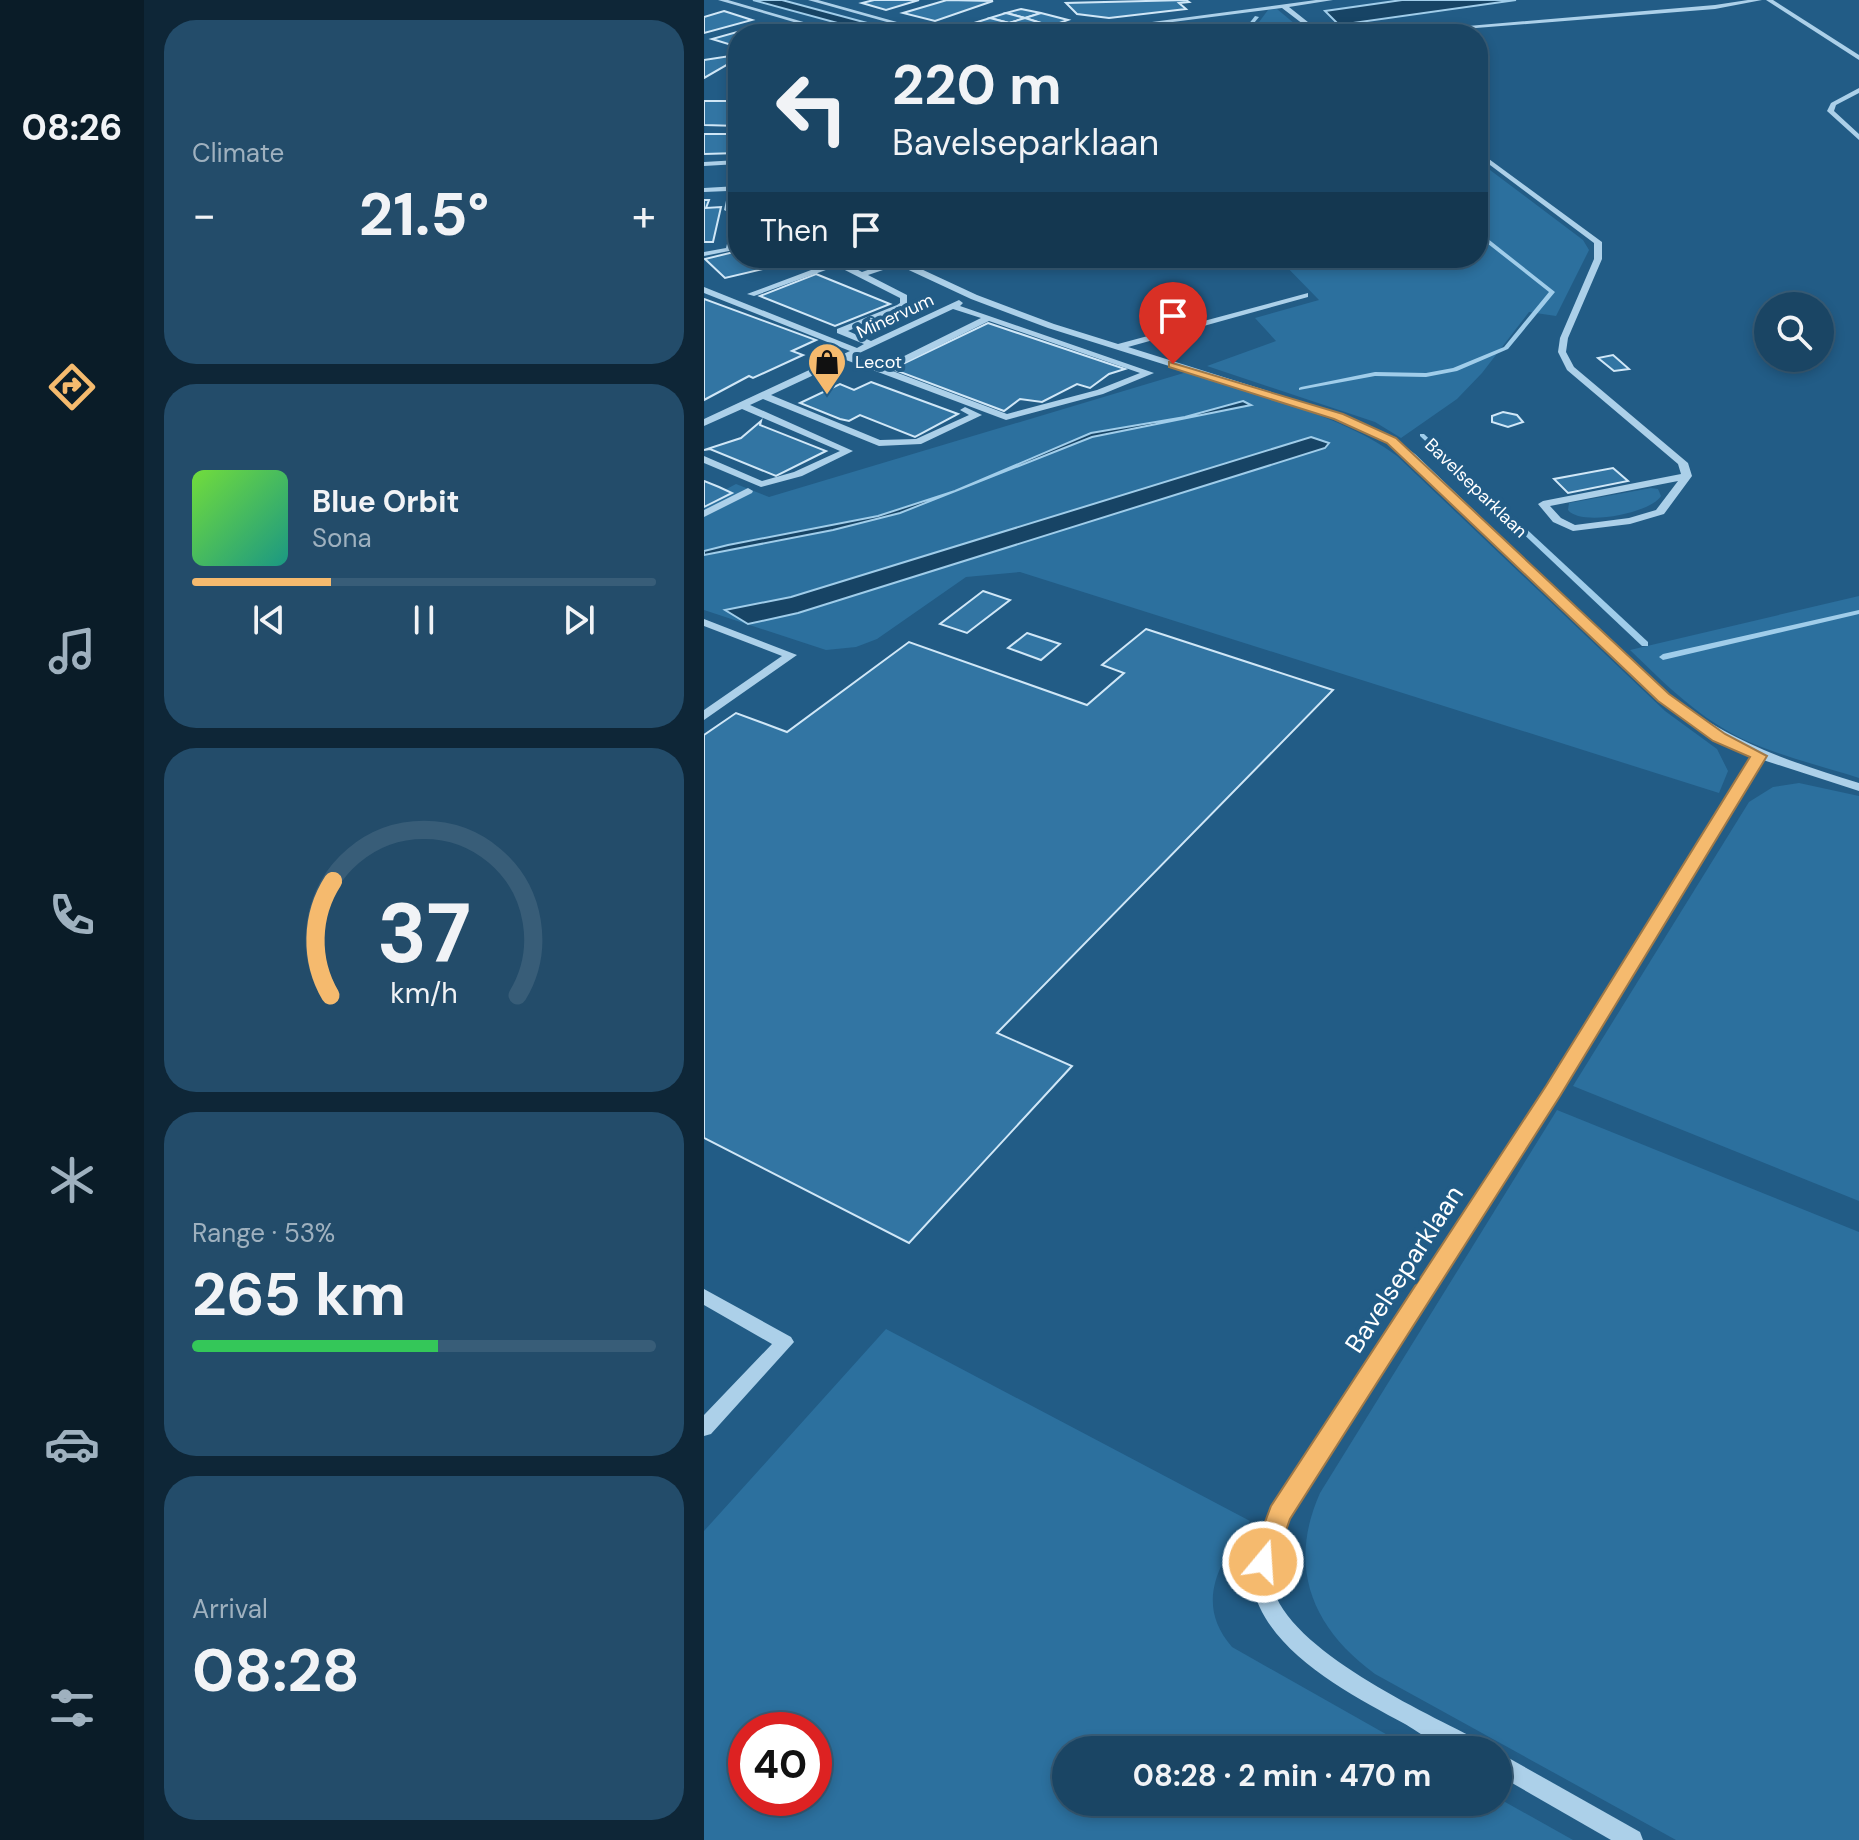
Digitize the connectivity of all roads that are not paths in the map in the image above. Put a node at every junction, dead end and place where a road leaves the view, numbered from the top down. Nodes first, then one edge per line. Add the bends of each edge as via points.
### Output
1 (721, 0) edge
2 (811, 0) edge
3 (1330, 0) edge
4 (1759, 0) edge
5 (1769, 0) edge
6 (1282, 5) junction
7 (1219, 6) dead end
8 (1227, 12) junction
9 (806, 24) edge
10 (900, 24) edge
11 (1139, 24) edge
12 (1307, 24) edge
13 (1488, 25) edge
14 (1859, 58) edge
15 (1859, 90) edge
16 (1859, 138) edge
17 (1488, 160) edge
18 (728, 163) edge
19 (704, 164) edge
20 (728, 188) edge
21 (704, 190) edge
22 (728, 250) edge
23 (704, 254) edge
24 (824, 268) edge
25 (848, 268) edge
26 (876, 268) edge
27 (911, 268) edge
28 (861, 275) junction
29 (704, 290) edge
30 (751, 294) dead end
31 (1305, 295) dead end
32 (974, 297) junction
33 (953, 306) junction
34 (988, 318) junction
35 (871, 344) junction
36 (1118, 347) junction
37 (858, 351) junction
38 (845, 356) junction
39 (833, 362) junction
40 (882, 370) junction
41 (763, 395) junction
42 (742, 405) junction
43 (704, 423) edge
44 (704, 459) edge
45 (1687, 476) junction
46 (748, 491) dead end
47 (704, 514) edge
48 (704, 622) edge
49 (704, 716) edge
50 (1759, 756) junction
51 (1859, 787) edge
52 (704, 1296) edge
53 (704, 1428) edge
54 (1449, 1736) edge
55 (1512, 1771) edge
56 (1632, 1840) edge

1 - 9 street
2 - 10 street
3 - 6 street
4 - 13 street
5 - 14 street
6 - 8 street
6 - 12 street
7 - 8 street
8 - 11 street
15 - 16 street via 1830,111
17 - 45 street via 1598,242 1598,259 1562,352 1570,368 1683,463
18 - 19 street
20 - 21 street
22 - 23 street
24 - 30 street
25 - 28 street
26 - 28 street
27 - 32 street, Minervum
28 - 35 street via 905,301 840,331
29 - 37 street
31 - 36 street
32 - 33 street, Minervum
32 - 36 street, Bavelseparklaan
33 - 34 street
33 - 35 street, Minervum
34 - 40 street
34 - 40 street via 1149,373 1006,417
35 - 37 street, Minervum
36 - 50 street, Bavelseparklaan via 1338,416 1384,436 1664,697 1719,737
37 - 38 street, Minervum
38 - 39 street, Minervum
38 - 40 street
39 - 41 street, Minervum
39 - 41 street via 977,415 918,442 879,443
41 - 42 street, Minervum
42 - 43 street, Minervum
42 - 44 street via 848,451 761,484
45 - 45 street via 1615,490 1543,504 1573,528 1630,521 1660,512
46 - 47 street
48 - 49 street via 791,655
50 - 51 street, Bavelseparklaan
50 - 54 street, Bavelseparklaan via 1269,1537 1261,1584 1267,1606 1289,1635 1318,1661
52 - 53 street via 785,1342
55 - 56 street

